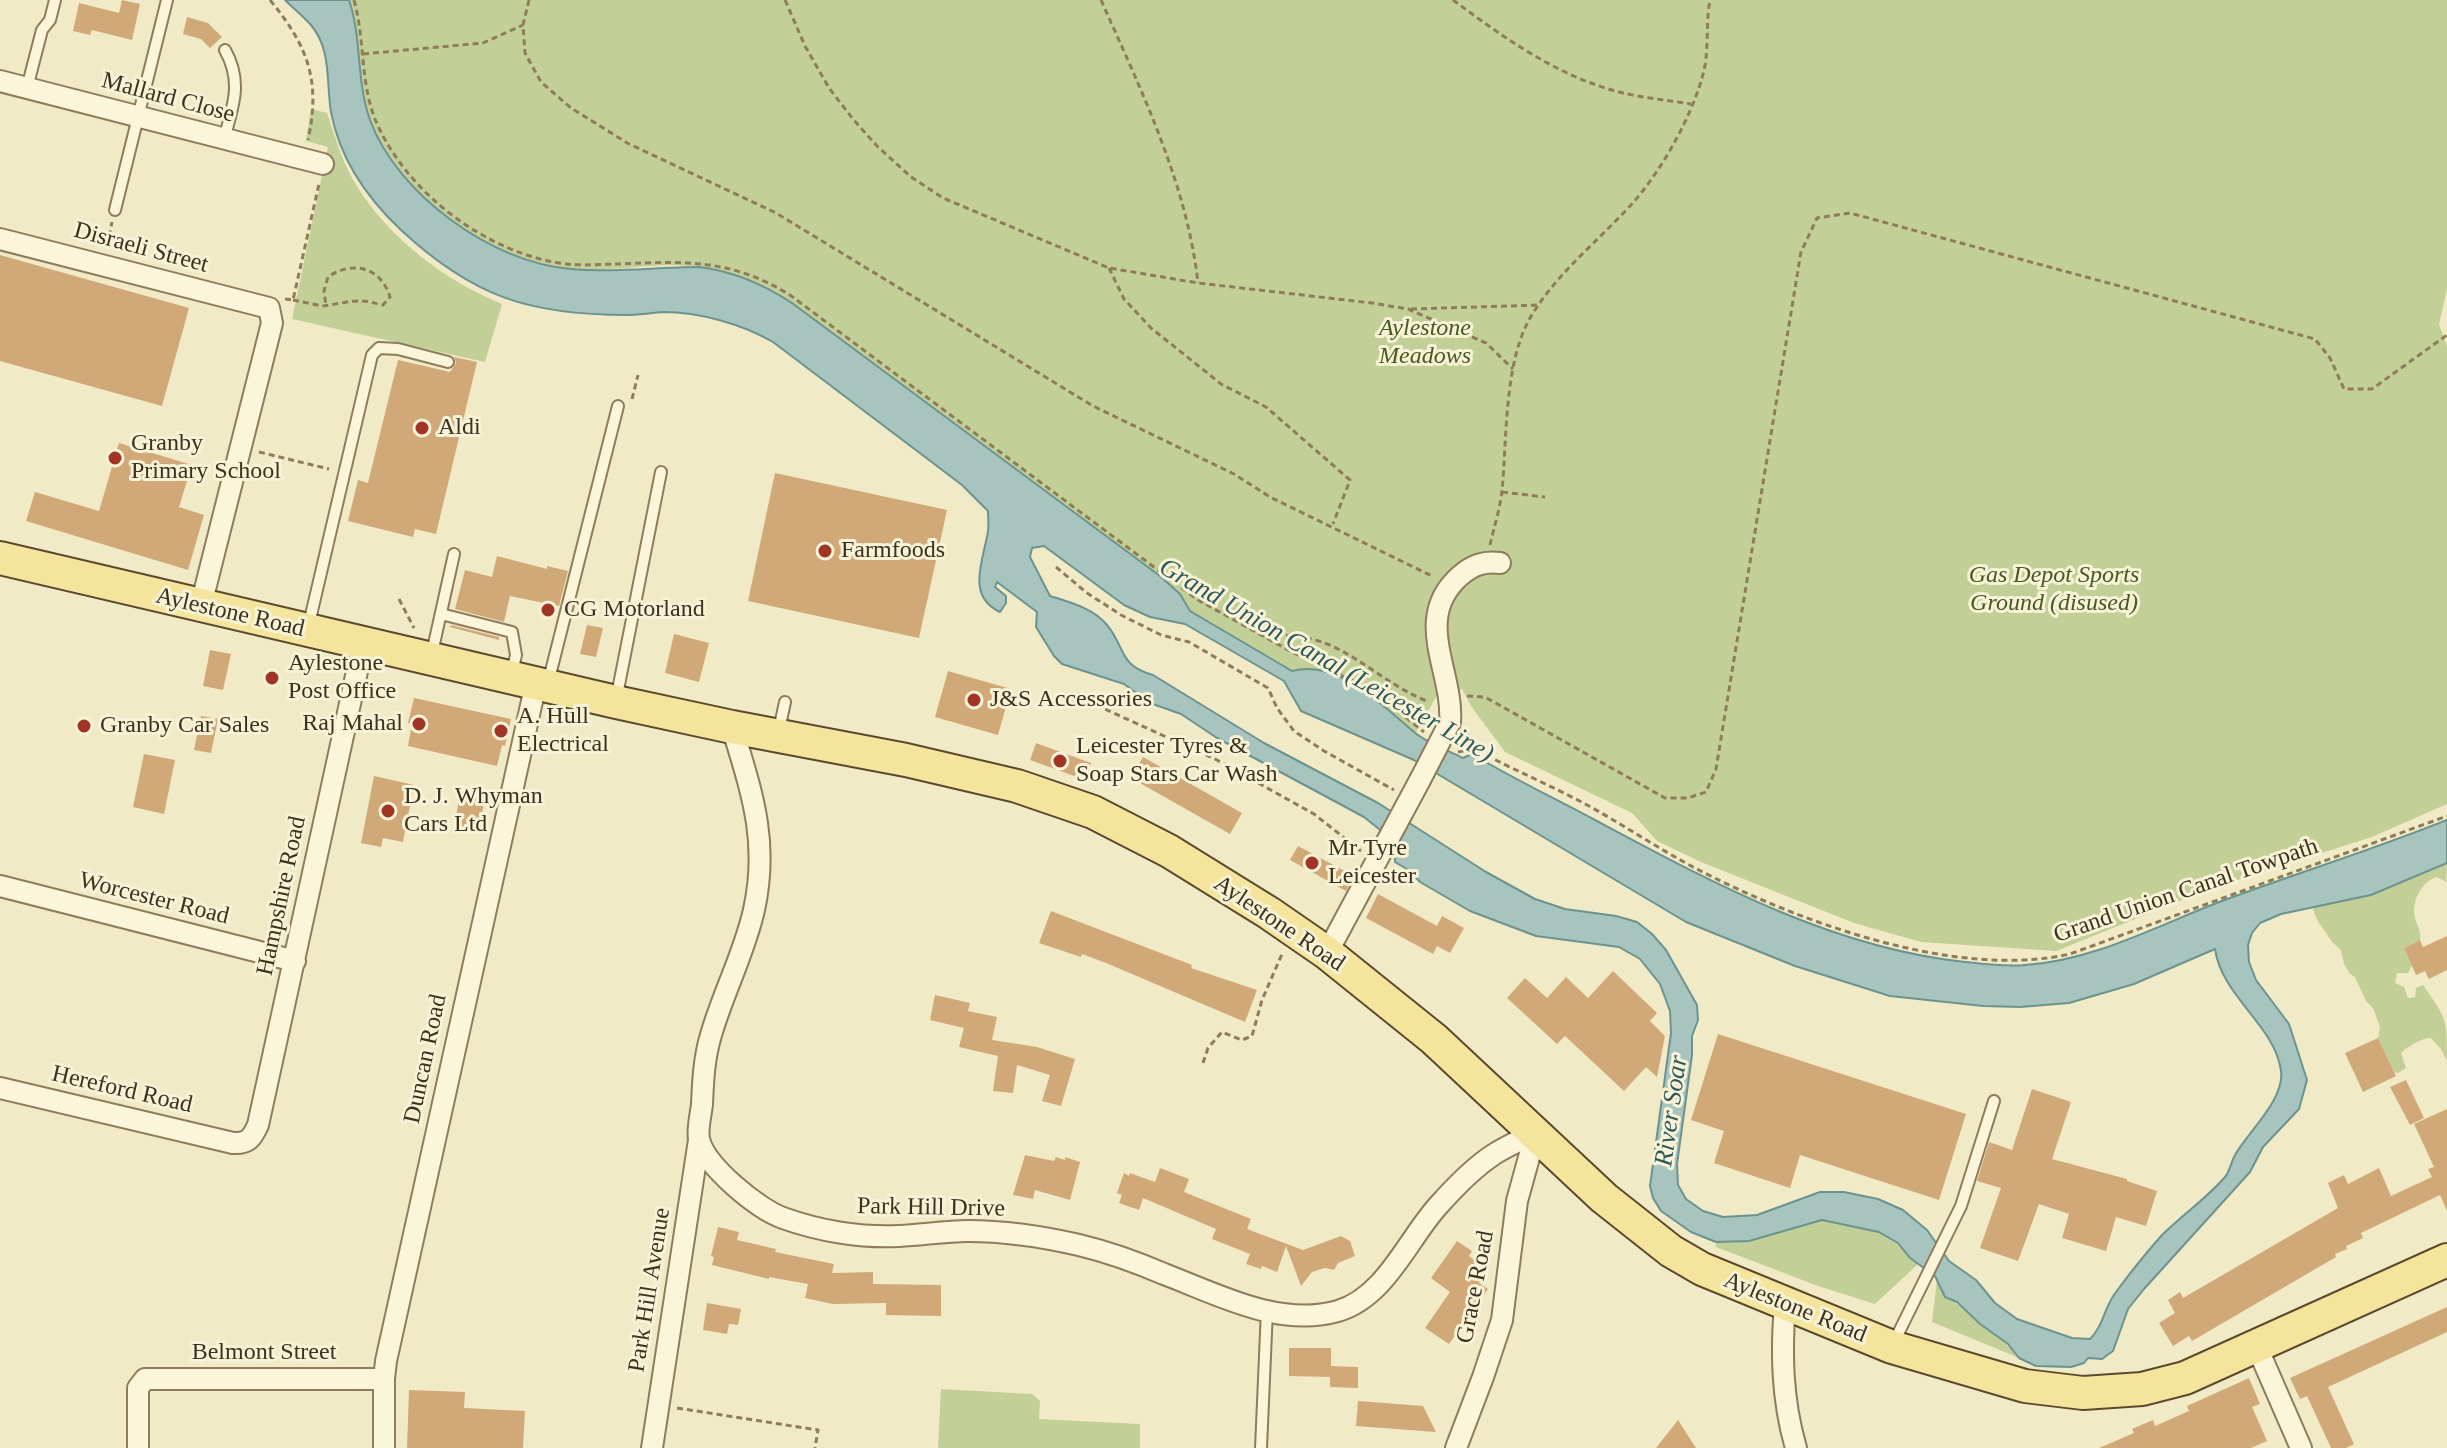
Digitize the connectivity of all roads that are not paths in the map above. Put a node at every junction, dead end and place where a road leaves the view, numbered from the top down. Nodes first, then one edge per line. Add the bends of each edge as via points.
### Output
1 (55, 0) edge
2 (167, 0) edge
3 (225, 50) dead end
4 (0, 81) edge
5 (27, 88) junction
6 (138, 117) junction
7 (224, 139) junction
8 (313, 162) road end
9 (115, 210) road end
10 (0, 239) edge
11 (448, 362) dead end
12 (618, 406) dead end
13 (661, 472) dead end
14 (454, 554) dead end
15 (0, 558) edge
16 (1493, 562) road end
17 (201, 605) junction
18 (441, 614) junction
19 (307, 630) junction
20 (363, 644) junction
21 (430, 659) junction
22 (531, 682) junction
23 (616, 702) junction
24 (785, 702) dead end
25 (732, 727) junction
26 (777, 736) junction
27 (0, 886) edge
28 (1327, 953) junction
29 (295, 961) junction
30 (0, 1088) edge
31 (1994, 1101) dead end
32 (1536, 1132) junction
33 (699, 1140) junction
34 (233, 1143) joint
35 (2447, 1260) edge
36 (1785, 1304) junction
37 (1267, 1310) junction
38 (1892, 1347) junction
39 (2257, 1347) junction
40 (384, 1379) junction
41 (138, 1448) edge
42 (384, 1448) edge
43 (652, 1448) edge
44 (1261, 1448) edge
45 (1456, 1448) edge
46 (1796, 1448) edge
47 (2301, 1448) edge

1 - 5 lane
2 - 6 lane
3 - 7 lane via 236,79
4 - 5 street, Mallard Close
5 - 6 street, Mallard Close
6 - 7 street, Mallard Close
6 - 9 lane
7 - 8 street, Mallard Close
10 - 17 street, Disraeli Street via 269,308 272,323
11 - 19 lane via 398,349 379,348 372,355
12 - 22 lane
13 - 23 lane
14 - 18 lane
15 - 17 main road, Aylestone Road
16 - 28 street, bridge via 1469,569 1450,585 1438,611 1436,636 1451,708 1408,804
17 - 19 main road, Aylestone Road
18 - 21 lane
18 - 22 lane via 512,632 516,655
19 - 20 main road, Aylestone Road
20 - 21 main road, Aylestone Road
20 - 29 street, Hampshire Road
21 - 22 main road, Aylestone Road
22 - 23 main road, Aylestone Road
22 - 40 street, Duncan Road
23 - 25 main road, Aylestone Road
24 - 26 lane
25 - 26 main road, Aylestone Road
25 - 33 street via 754,802 761,850 754,909 704,1067
26 - 28 main road, Aylestone Road via 1017,786 1093,812 1169,851
27 - 29 street, Worcester Road
28 - 32 main road, Aylestone Road via 1434,1039
29 - 34 street, Hampshire Road via 258,1125 252,1138
30 - 34 street, Hereford Road
31 - 38 lane via 1961,1206
32 - 36 main road, Aylestone Road via 1604,1198 1671,1251
32 - 37 street, Park Hill Drive via 1493,1154 1436,1207 1395,1265 1356,1301 1321,1314
32 - 45 street, Grace Road via 1517,1201 1502,1320
33 - 37 street, Park Hill Drive via 724,1177 780,1217 871,1237 968,1231 1075,1244
33 - 43 street, Park Hill Avenue
35 - 39 main road, Aylestone Road
36 - 38 main road, Aylestone Road
36 - 46 street via 1783,1381
37 - 44 lane
38 - 39 main road, Aylestone Road via 2025,1386 2083,1393 2142,1389 2185,1378
39 - 47 street
40 - 41 street, Belmont Street via 145,1379 138,1388
40 - 42 street, Duncan Road

